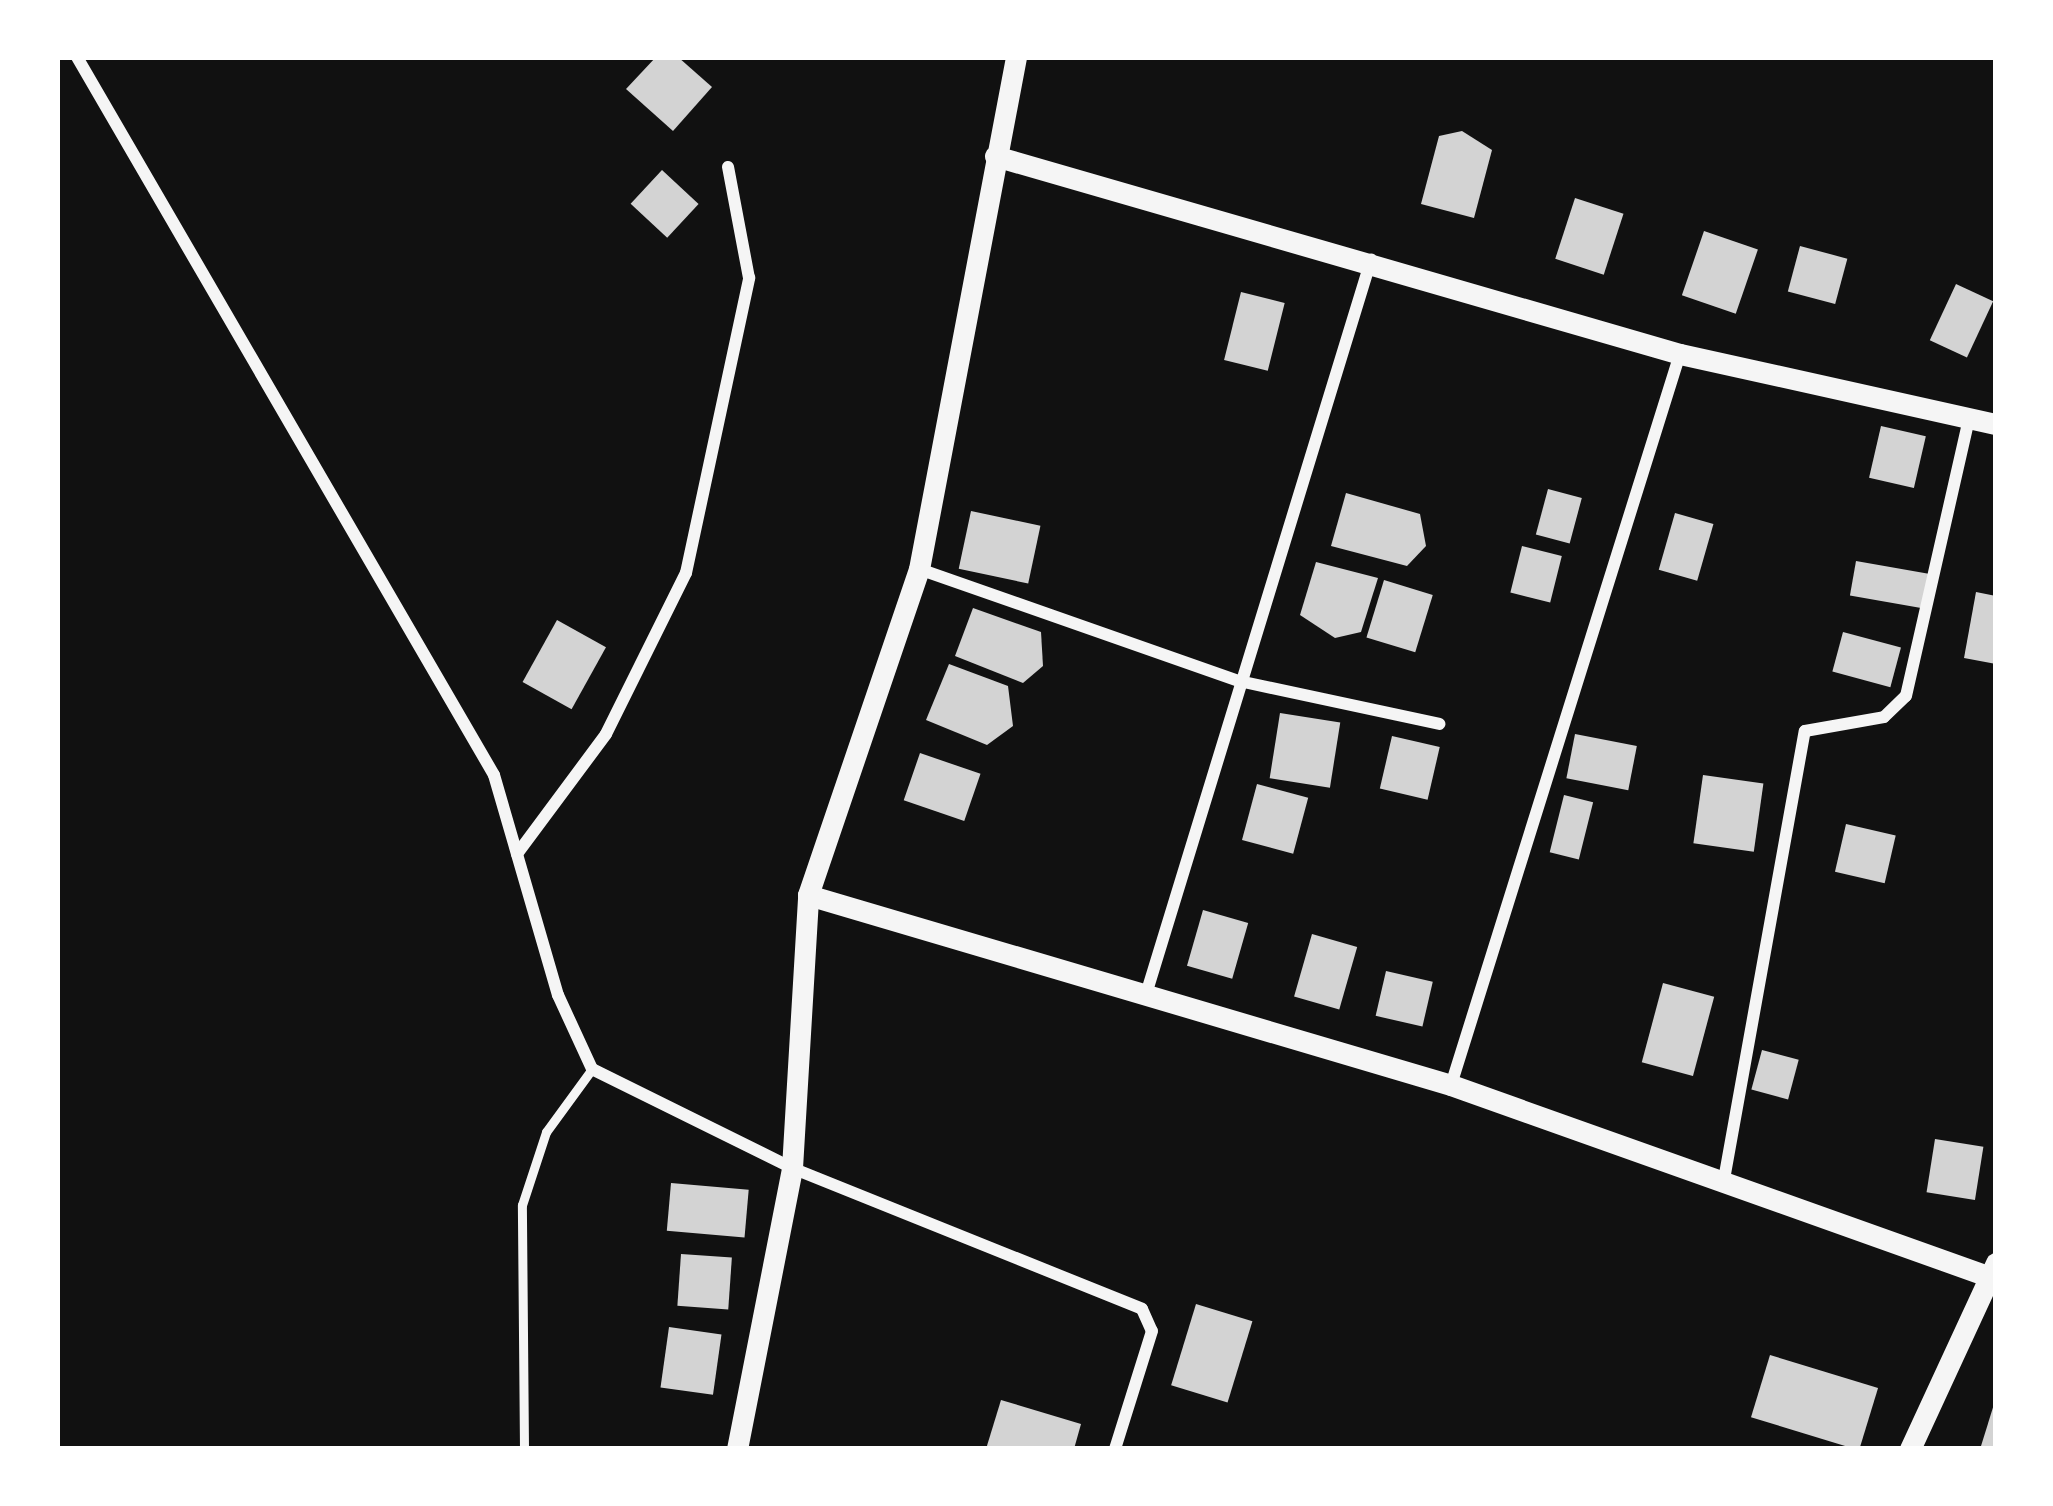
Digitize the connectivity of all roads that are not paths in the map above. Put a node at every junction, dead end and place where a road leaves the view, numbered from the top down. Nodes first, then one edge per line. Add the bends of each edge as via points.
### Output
1 (76, 57) edge
2 (1016, 57) edge
3 (995, 156) junction
4 (728, 167) dead end
5 (1372, 259) junction
6 (1680, 354) junction
7 (1969, 418) junction
8 (1996, 424) edge
9 (919, 569) junction
10 (1239, 681) junction
11 (1439, 724) dead end
12 (517, 854) junction
13 (808, 895) junction
14 (1147, 992) junction
15 (592, 1069) junction
16 (1451, 1085) junction
17 (792, 1168) junction
18 (1725, 1174) junction
19 (1993, 1273) edge
20 (524, 1449) edge
21 (737, 1449) edge
22 (1115, 1449) edge
23 (1910, 1449) edge

1 - 12 street via 494,775
2 - 3 street
3 - 5 street
3 - 9 street
4 - 12 street via 749,278 686,572 606,734
5 - 6 street
5 - 10 street
6 - 7 street
6 - 16 street
7 - 8 street
7 - 18 street via 1906,696 1884,717 1805,731
9 - 10 street
9 - 13 street
10 - 11 street
10 - 14 street
12 - 15 street
13 - 14 street
13 - 17 street
14 - 16 street
15 - 17 street
15 - 20 lane via 545,1132 522,1205
16 - 18 street
17 - 21 street
17 - 22 street via 1142,1310 1152,1330
18 - 19 street
19 - 23 street

